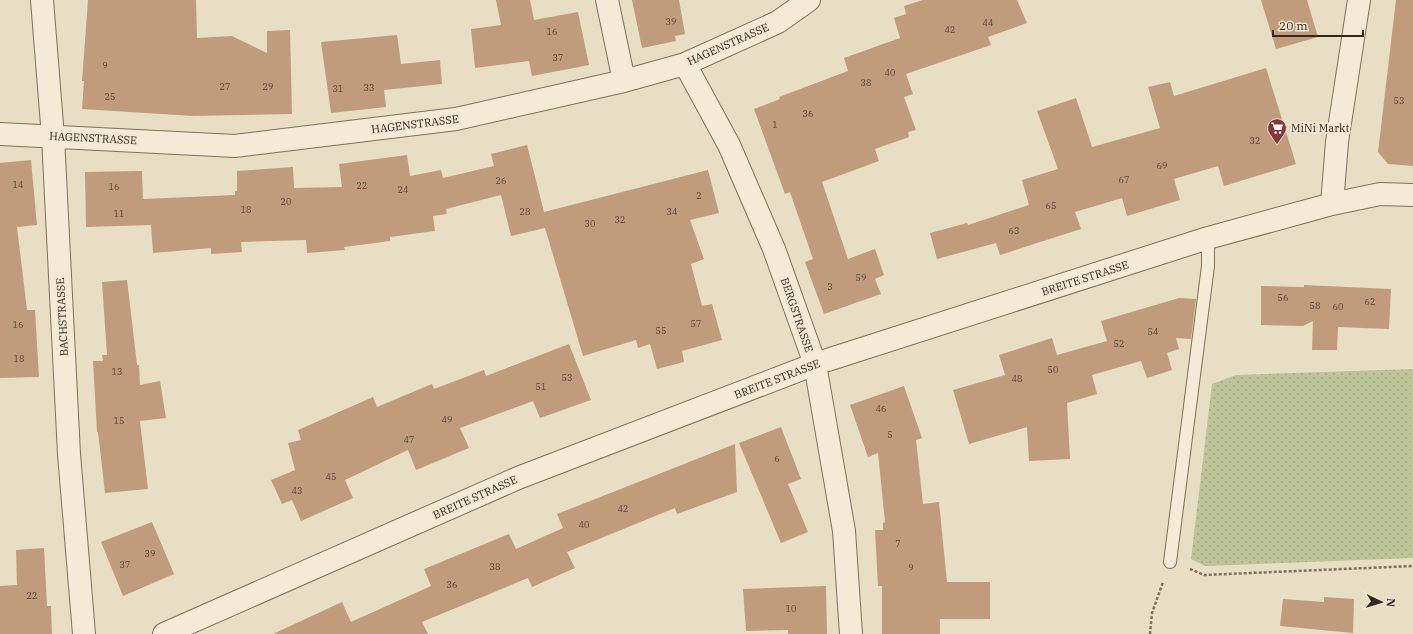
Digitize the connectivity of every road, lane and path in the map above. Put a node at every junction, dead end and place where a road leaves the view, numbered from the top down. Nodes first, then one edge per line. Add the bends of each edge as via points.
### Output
1 (42, 0) edge
2 (607, 0) edge
3 (809, 0) edge
4 (1359, 0) edge
5 (685, 64) junction
6 (624, 81) junction
7 (0, 134) edge
8 (53, 136) junction
9 (1413, 195) edge
10 (1332, 204) junction
11 (1208, 238) junction
12 (815, 364) junction
13 (1170, 562) junction
14 (1413, 566) edge
15 (84, 634) edge
16 (164, 634) edge
17 (851, 634) edge
18 (1150, 634) edge

1 - 8 street, BACHSTRASSE
2 - 6 street
3 - 5 street, HAGENSTRASSE via 778,22
4 - 10 street via 1337,142
5 - 6 street, HAGENSTRASSE
5 - 12 street, BERGSTRASSE via 729,145 768,235
6 - 8 street, HAGENSTRASSE via 456,119 235,146
7 - 8 street, HAGENSTRASSE
8 - 15 street, BACHSTRASSE via 69,454
9 - 10 street, BREITE STRASSE via 1380,194
10 - 11 street, BREITE STRASSE
11 - 12 street, BREITE STRASSE
11 - 13 lane via 1208,266
12 - 16 street, BREITE STRASSE via 518,478
12 - 17 street, BERGSTRASSE via 844,531
13 - 14 path via 1204,575
13 - 18 path via 1152,613

